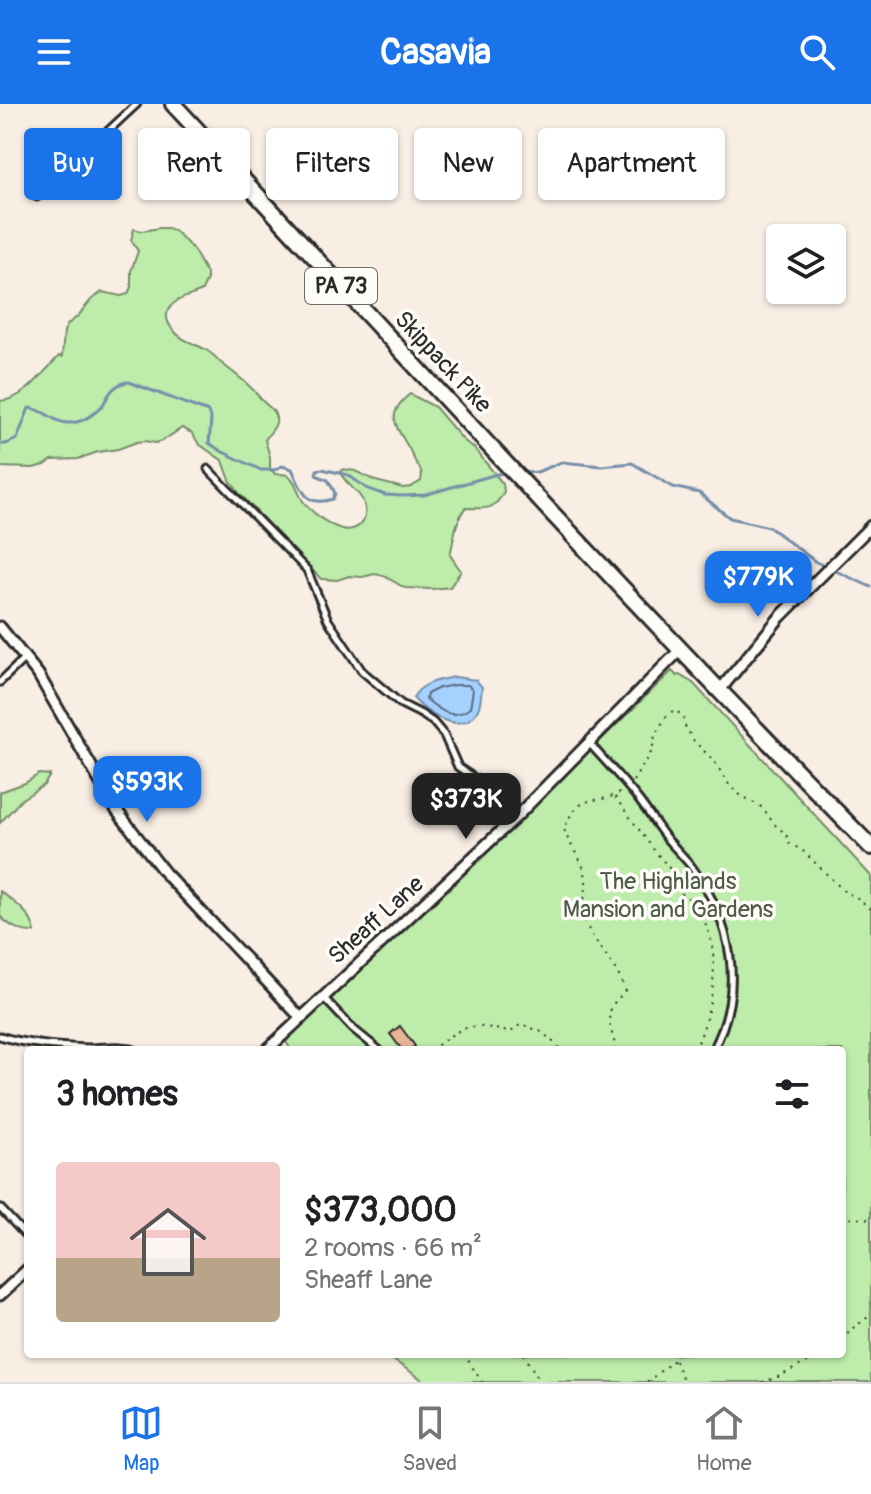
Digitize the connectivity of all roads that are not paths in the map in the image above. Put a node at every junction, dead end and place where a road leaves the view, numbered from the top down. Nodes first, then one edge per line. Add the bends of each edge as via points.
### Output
1 (137, 104) edge
2 (173, 104) edge
3 (111, 128) edge
4 (208, 469) dead end
5 (871, 526) edge
6 (0, 627) edge
7 (681, 649) junction
8 (26, 658) junction
9 (0, 682) edge
10 (720, 690) junction
11 (590, 743) junction
12 (516, 817) junction
13 (871, 847) edge
14 (323, 996) junction
15 (301, 1018) junction
16 (0, 1036) edge
17 (63, 1046) edge
18 (271, 1046) edge
19 (374, 1046) edge
20 (715, 1046) edge
21 (0, 1208) edge
22 (24, 1234) edge
23 (24, 1273) edge
24 (0, 1295) edge

1 - 3 lane
2 - 7 main road, Skippack Pike / PA 73
4 - 12 lane via 307,570 328,620 362,671 401,704 433,722 458,767
5 - 10 street via 780,617
6 - 8 street
7 - 10 main road, PA 73
7 - 11 street, Sheaff Lane
8 - 9 lane
8 - 15 street via 144,848
10 - 13 main road, PA 73
11 - 12 street, Sheaff Lane
11 - 20 lane via 691,866 722,920 730,950 731,989
12 - 14 street, Sheaff Lane
14 - 15 street, Sheaff Lane
14 - 19 lane
15 - 18 street, Sheaff Lane
16 - 17 lane
21 - 22 lane
23 - 24 street

